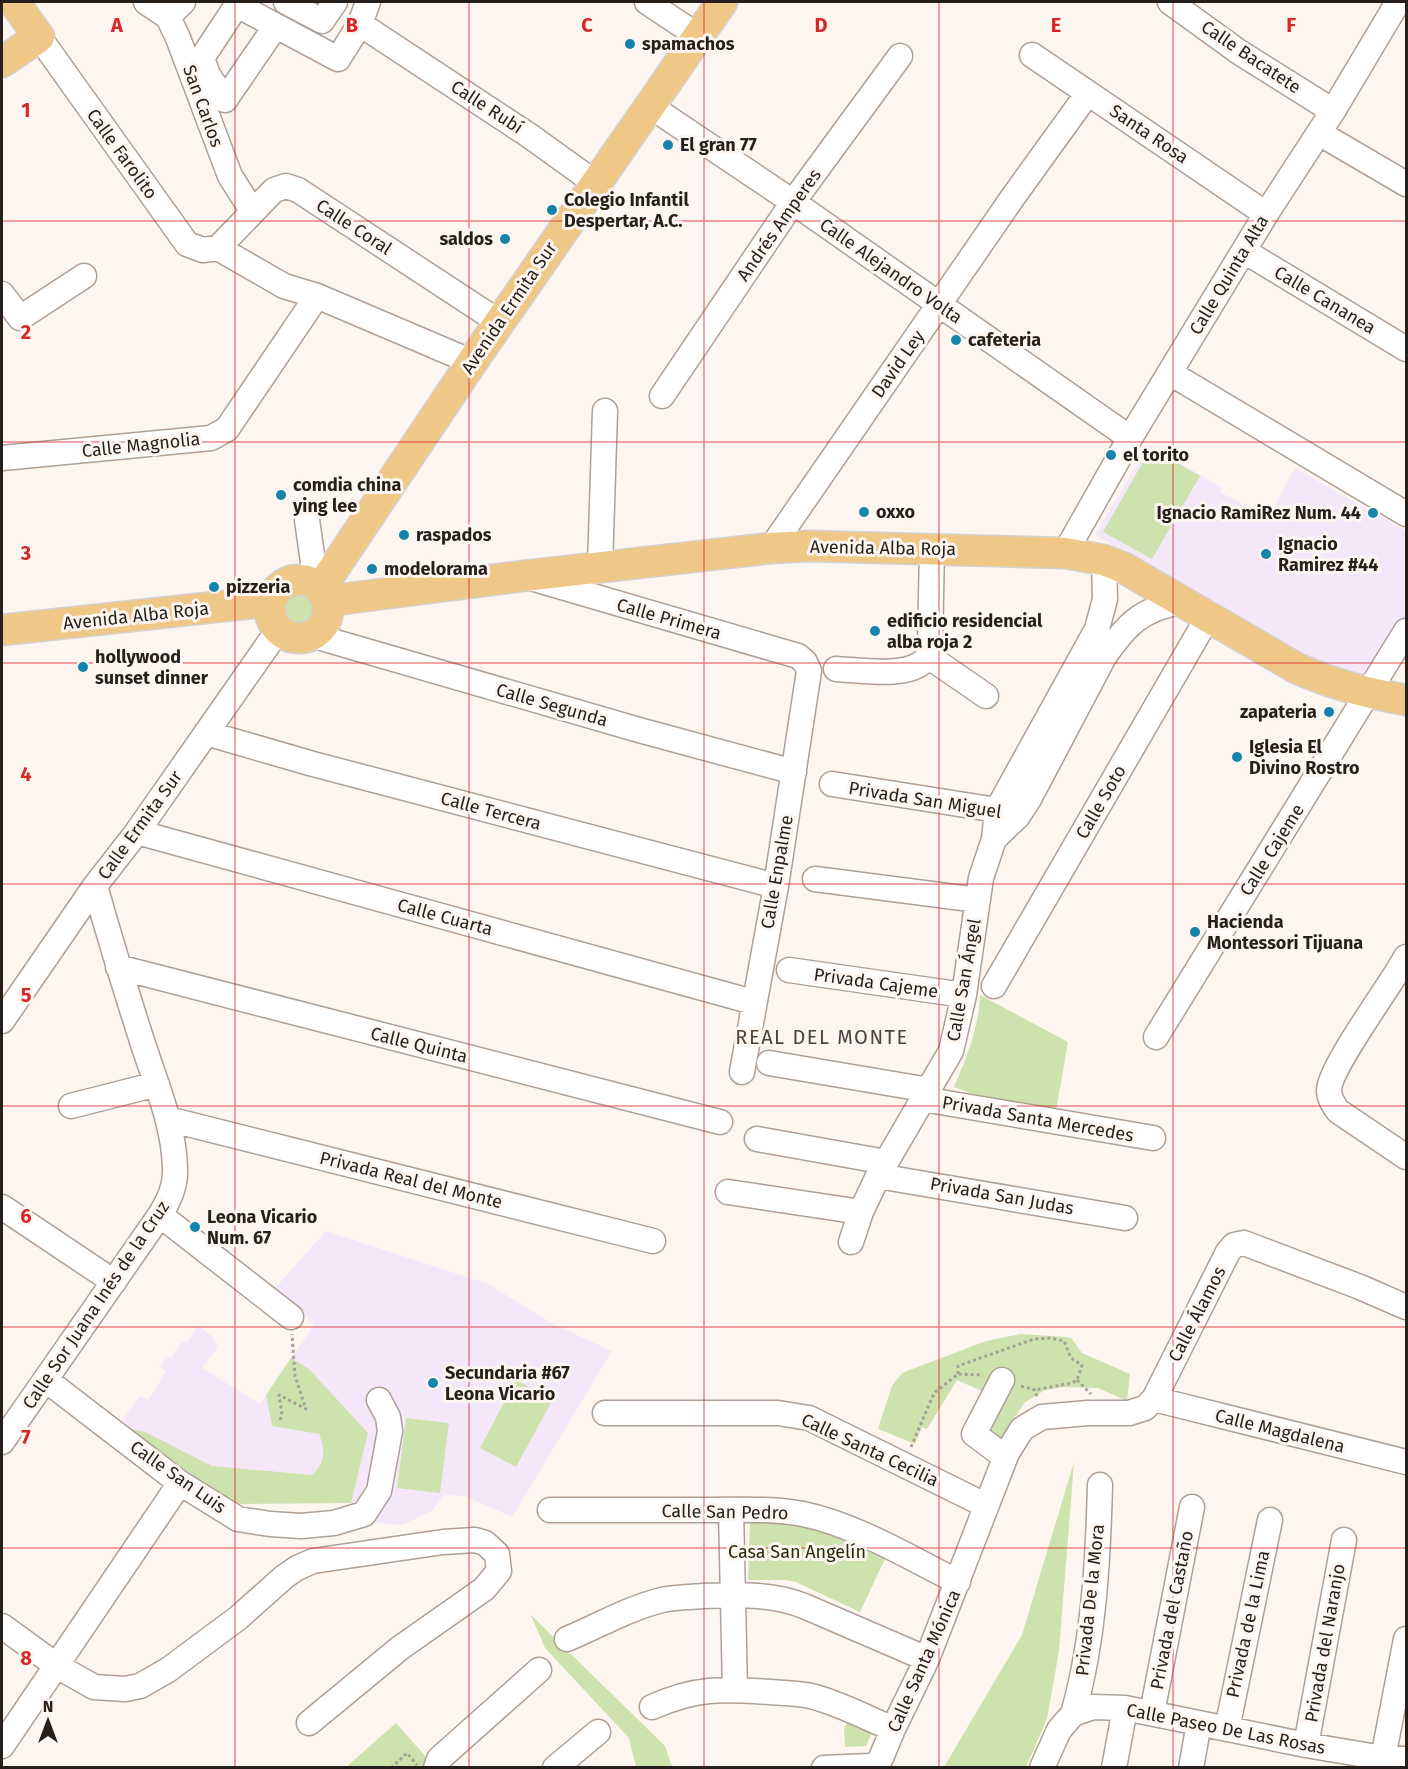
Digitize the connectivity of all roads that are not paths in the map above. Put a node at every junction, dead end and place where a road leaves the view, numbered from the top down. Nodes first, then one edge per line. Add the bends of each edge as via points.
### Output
1 (14, 2) edge
2 (146, 2) edge
3 (286, 2) edge
4 (335, 2) edge
5 (368, 2) edge
6 (647, 2) edge
7 (722, 2) edge
8 (1170, 2) edge
9 (1400, 6) edge
10 (176, 9) edge
11 (275, 27) dead end
12 (368, 30) junction
13 (698, 36) junction
14 (39, 37) junction
15 (1032, 55) dead end
16 (900, 56) dead end
17 (2, 62) edge
18 (1088, 93) junction
19 (650, 106) junction
20 (1333, 111) junction
21 (1318, 133) junction
22 (595, 183) junction
23 (1407, 184) edge
24 (793, 202) junction
25 (253, 212) junction
26 (1266, 214) junction
27 (218, 248) junction
28 (1244, 252) junction
29 (84, 276) dead end
30 (2, 294) edge
31 (317, 296) junction
32 (939, 305) junction
33 (499, 322) junction
34 (1407, 349) edge
35 (472, 362) junction
36 (1170, 373) junction
37 (662, 396) dead end
38 (605, 411) dead end
39 (1130, 438) junction
40 (2, 458) edge
41 (306, 513) dead end
42 (1407, 514) edge
43 (771, 548) junction
44 (932, 549) junction
45 (1065, 553) junction
46 (1104, 560) junction
47 (600, 567) junction
48 (523, 576) junction
49 (325, 590) junction
50 (1181, 602) junction
51 (275, 615) junction
52 (1208, 617) junction
53 (2, 630) edge
54 (1407, 631) edge
55 (311, 635) junction
56 (928, 656) junction
57 (836, 669) dead end
58 (809, 670) joint
59 (1368, 694) junction
60 (986, 696) dead end
61 (1407, 700) edge
62 (206, 734) junction
63 (794, 772) junction
64 (832, 784) dead end
65 (1007, 813) junction
66 (136, 832) junction
67 (815, 879) dead end
68 (95, 886) junction
69 (776, 886) junction
70 (978, 900) junction
71 (118, 967) junction
72 (1404, 967) edge
73 (789, 970) dead end
74 (994, 986) dead end
75 (964, 995) junction
76 (753, 1002) junction
77 (3, 1016) edge
78 (1156, 1037) dead end
79 (769, 1063) dead end
80 (742, 1072) dead end
81 (157, 1084) junction
82 (926, 1094) junction
83 (71, 1106) dead end
84 (168, 1119) junction
85 (720, 1122) dead end
86 (1153, 1138) dead end
87 (757, 1139) dead end
88 (1407, 1157) edge
89 (882, 1169) junction
90 (728, 1192) dead end
91 (2, 1207) edge
92 (861, 1212) junction
93 (160, 1215) junction
94 (1125, 1218) dead end
95 (653, 1241) dead end
96 (851, 1242) dead end
97 (114, 1282) junction
98 (1407, 1307) edge
99 (291, 1317) road end
100 (46, 1380) junction
101 (1002, 1380) dead end
102 (1154, 1399) junction
103 (379, 1400) dead end
104 (605, 1413) dead end
105 (2, 1442) edge
106 (1005, 1457) junction
107 (1407, 1462) edge
108 (180, 1483) junction
109 (1100, 1485) dead end
110 (985, 1505) junction
111 (1192, 1507) dead end
112 (550, 1510) dead end
113 (731, 1510) junction
114 (1270, 1520) dead end
115 (1344, 1540) dead end
116 (958, 1582) junction
117 (733, 1595) junction
118 (2, 1626) edge
119 (567, 1639) dead end
120 (1407, 1639) edge
121 (927, 1659) junction
122 (57, 1666) junction
123 (539, 1670) dead end
124 (735, 1690) junction
125 (652, 1707) dead end
126 (1125, 1708) junction
127 (1152, 1713) junction
128 (1073, 1714) junction
129 (309, 1723) dead end
130 (1199, 1723) junction
131 (893, 1729) junction
132 (1227, 1729) junction
133 (598, 1732) dead end
134 (1306, 1745) junction
135 (2, 1746) edge
136 (1395, 1759) edge
137 (431, 1766) edge
138 (555, 1767) edge
139 (824, 1767) edge
140 (1042, 1767) edge
141 (1114, 1767) edge
142 (1191, 1767) edge

1 - 14 main road
2 - 10 street
3 - 4 street via 322,21
5 - 12 street
6 - 13 street
7 - 13 main road, Avenida Ermita Sur
8 - 20 street, Calle Bacatete via 1239,52
9 - 20 street, Calle Quinta Alta
10 - 25 street, San Carlos via 178,38 230,176
11 - 12 street via 338,59
12 - 22 street, Calle Rubí
13 - 19 main road, Avenida Ermita Sur
14 - 17 main road
14 - 27 street, Calle Farolito via 187,244 204,250
15 - 18 street, Santa Rosa
16 - 24 street, Andrés Amperes
18 - 26 street, Santa Rosa
18 - 32 street, David Ley
19 - 22 main road, Avenida Ermita Sur
19 - 24 street, Calle Alejandro Volta
20 - 21 street, Calle Quinta Alta
21 - 23 street
21 - 26 street, Calle Quinta Alta
22 - 33 main road, Avenida Ermita Sur
24 - 32 street, Calle Alejandro Volta
24 - 37 street, Andrés Amperes
25 - 27 street, Calle Coral
25 - 33 street, Calle Coral via 274,190 286,186 298,190
26 - 28 street, Calle Quinta Alta
27 - 31 street via 284,286
28 - 34 street, Calle Cananea
28 - 36 street, Calle Quinta Alta
29 - 30 street via 20,318
31 - 35 street
31 - 40 street, Calle Magnolia via 219,434 211,438
32 - 39 street, Calle Alejandro Volta
32 - 43 street, David Ley
33 - 35 main road, Avenida Ermita Sur
35 - 49 main road, Avenida Ermita Sur
36 - 39 street, Calle Quinta Alta
36 - 42 street
38 - 47 street
39 - 45 street, Calle Quinta Alta
41 - 49 street via 313,562
43 - 44 main road, Avenida Alba Roja
43 - 47 main road, Avenida Alba Roja
44 - 45 main road, Avenida Alba Roja
44 - 56 street
45 - 46 main road, Avenida Alba Roja
46 - 50 main road, Avenida Alba Roja
46 - 65 street, Calle San Ángel via 1105,599 1097,629
47 - 48 main road, Avenida Alba Roja
48 - 49 main road, Avenida Alba Roja
48 - 58 street, Calle Primera via 798,656
49 - 51 main road via 307,580 288,582 280,586
49 - 55 main road via 326,621
50 - 52 main road, Avenida Alba Roja
50 - 65 street, Calle San Ángel via 1144,613 1115,641
51 - 53 main road, Avenida Alba Roja
51 - 55 main road via 291,637
51 - 62 street, Calle Ermita Sur
52 - 59 main road, Avenida Alba Roja via 1298,669
52 - 74 street, Calle Soto
54 - 59 street, Calle Cajeme
55 - 63 street, Calle Segunda
56 - 57 street via 921,664 900,671
56 - 60 street
58 - 63 street, Calle Enpalme
59 - 61 main road, Avenida Alba Roja
59 - 78 street, Calle Cajeme
62 - 66 street, Calle Ermita Sur
62 - 69 street, Calle Tercera
63 - 69 street, Calle Enpalme
64 - 65 street, Privada San Miguel
65 - 70 street, Calle San Ángel via 994,838
66 - 68 street, Calle Ermita Sur
66 - 76 street, Calle Cuarta
67 - 70 street
68 - 71 street, Calle Sor Juana Inés de la Cruz
68 - 77 street, Calle Ermita Sur
69 - 76 street, Calle Enpalme
70 - 75 street, Calle San Ángel
71 - 81 street, Calle Sor Juana Inés de la Cruz
71 - 85 street, Calle Quinta
72 - 88 street via 1336,1067 1329,1090 1338,1111
73 - 75 street, Privada Cajeme
75 - 82 street, Calle San Ángel via 951,1051
76 - 80 street, Calle Enpalme
79 - 82 street, Privada Santa Mercedes
81 - 83 street
81 - 84 street, Calle Sor Juana Inés de la Cruz
82 - 86 street, Privada Santa Mercedes
82 - 89 street, Calle San Ángel
84 - 93 street, Calle Sor Juana Inés de la Cruz via 174,1182
84 - 95 street, Privada Real del Monte
87 - 89 street, Privada San Judas
89 - 92 street, Calle San Ángel
89 - 94 street, Privada San Judas
90 - 92 street
91 - 97 street
92 - 96 street, Calle San Ángel
93 - 97 street, Calle Sor Juana Inés de la Cruz
93 - 99 street
97 - 100 street, Calle Sor Juana Inés de la Cruz
98 - 102 street, Calle Álamos via 1250,1245 1238,1244 1228,1252
100 - 105 street, Calle Sor Juana Inés de la Cruz
100 - 108 street, Calle San Luis
101 - 106 street via 974,1434
102 - 106 street via 1145,1408 1129,1413 1042,1417 1022,1429
102 - 107 street, Calle Magdalena
103 - 108 street, Calle San Luis via 390,1431 379,1491 364,1514 334,1523 301,1526 238,1519
104 - 110 street, Calle Santa Cecilia via 778,1413 809,1418
106 - 110 street
108 - 122 street
109 - 128 street, Privada De la Mora via 1097,1571 1081,1686
110 - 116 street, Calle Santa Mónica
111 - 127 street, Privada del Castaño
112 - 113 street, Calle San Pedro
113 - 116 street, Calle San Pedro via 802,1514 829,1521
113 - 117 street
114 - 132 street, Privada de la Lima
115 - 134 street, Privada del Naranjo
116 - 121 street, Calle Santa Mónica
117 - 119 street via 664,1599
117 - 121 street via 786,1599
117 - 124 street
118 - 122 street
120 - 136 street
121 - 131 street, Calle Santa Mónica
122 - 129 street via 94,1687 140,1686 229,1625 284,1577 313,1561 475,1540 497,1554 499,1571 484,1589 400,1648
122 - 135 street
123 - 137 street
124 - 125 street via 688,1693
124 - 131 street via 811,1696
126 - 127 street, Calle Paseo De Las Rosas
126 - 128 street, Calle Paseo De Las Rosas via 1093,1707
126 - 141 street
127 - 130 street, Calle Paseo De Las Rosas
128 - 140 street via 1059,1730
130 - 132 street, Calle Paseo De Las Rosas
130 - 142 street
131 - 139 street, Calle Santa Mónica via 876,1764
132 - 134 street, Calle Paseo De Las Rosas
133 - 138 street
134 - 136 street, Calle Paseo De Las Rosas

